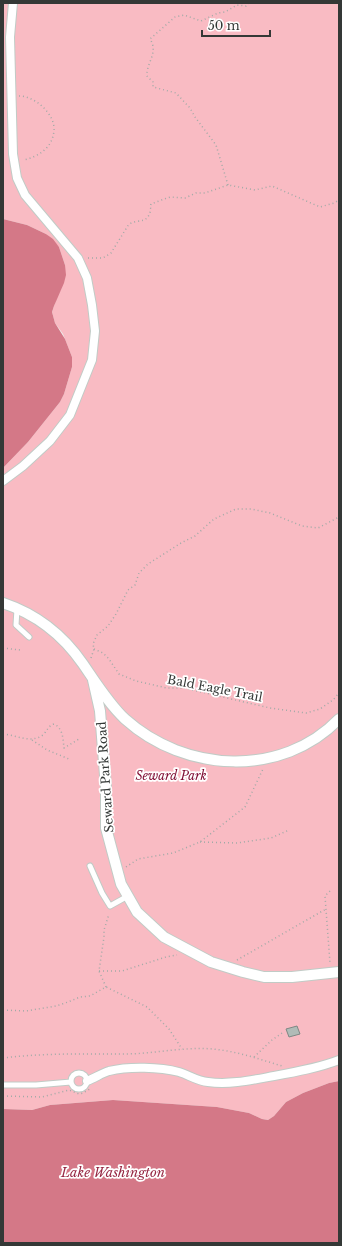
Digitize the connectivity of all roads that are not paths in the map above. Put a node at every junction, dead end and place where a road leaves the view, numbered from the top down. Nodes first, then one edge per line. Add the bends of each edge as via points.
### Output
1 (13, 3) edge
2 (3, 481) edge
3 (3, 602) edge
4 (17, 608) junction
5 (29, 638) dead end
6 (93, 680) junction
7 (339, 719) edge
8 (90, 866) dead end
9 (128, 896) junction
10 (335, 972) edge
11 (339, 1060) edge
12 (90, 1080) junction
13 (71, 1082) junction
14 (3, 1085) edge

1 - 2 street via 10,37 11,96 13,154 17,178 24,196 78,258 86,278 95,331 92,360 70,414 50,441
3 - 4 street, Seward Park Road
4 - 5 lane via 16,625
4 - 6 street, Seward Park Road via 47,625 60,637
6 - 7 street, Seward Park Road via 124,718 146,736 179,752 211,760 261,760 285,754 304,746
6 - 9 street, Seward Park Road via 100,711 106,788 106,828 121,884
8 - 9 lane via 110,906
9 - 10 street, Seward Park Road via 137,912 164,937 212,962 264,976 292,977
11 - 12 street via 301,1071 227,1083 207,1082 157,1069 121,1069 109,1071
12 - 13 lane via 78,1073 73,1075
12 - 13 lane via 80,1090 73,1087
13 - 14 lane

